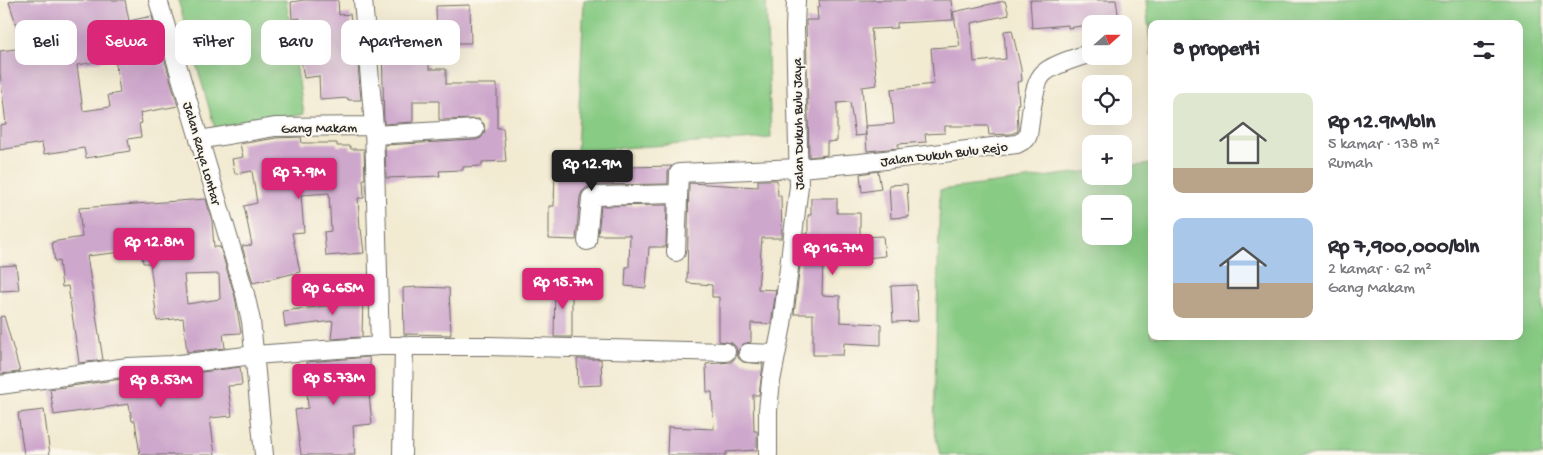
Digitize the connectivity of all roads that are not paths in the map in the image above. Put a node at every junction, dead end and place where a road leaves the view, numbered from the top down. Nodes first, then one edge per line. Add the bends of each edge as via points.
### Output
1 (158, 0) edge
2 (363, 0) edge
3 (796, 0) edge
4 (1082, 56) edge
5 (475, 129) dead end
6 (374, 130) junction
7 (199, 140) junction
8 (799, 168) junction
9 (677, 194) junction
10 (587, 241) dead end
11 (676, 252) dead end
12 (404, 345) junction
13 (380, 346) junction
14 (726, 352) dead end
15 (748, 353) dead end
16 (776, 354) junction
17 (254, 355) junction
18 (0, 385) edge
19 (264, 455) edge
20 (402, 455) edge
21 (768, 455) edge

1 - 7 street, Jalan Raya Lontar
2 - 6 street, Gang Makam
3 - 8 street, Jalan Dukuh Bulu Jaya
4 - 8 street, Jalan Dukuh Bulu Rejo via 1043,73 1037,84 1028,135 1017,144
5 - 6 street
6 - 7 street, Gang Makam via 290,126
6 - 13 street
7 - 17 street, Jalan Raya Lontar via 245,294
8 - 9 street via 681,172
8 - 16 street, Jalan Dukuh Bulu Jaya
9 - 10 street via 594,196 591,198
9 - 11 street
12 - 13 street
12 - 14 street
12 - 20 street
13 - 17 street
15 - 16 street
16 - 21 street, Jalan Dukuh Bulu Jaya via 768,410
17 - 18 street via 128,367
17 - 19 street, Jalan Raya Lontar

